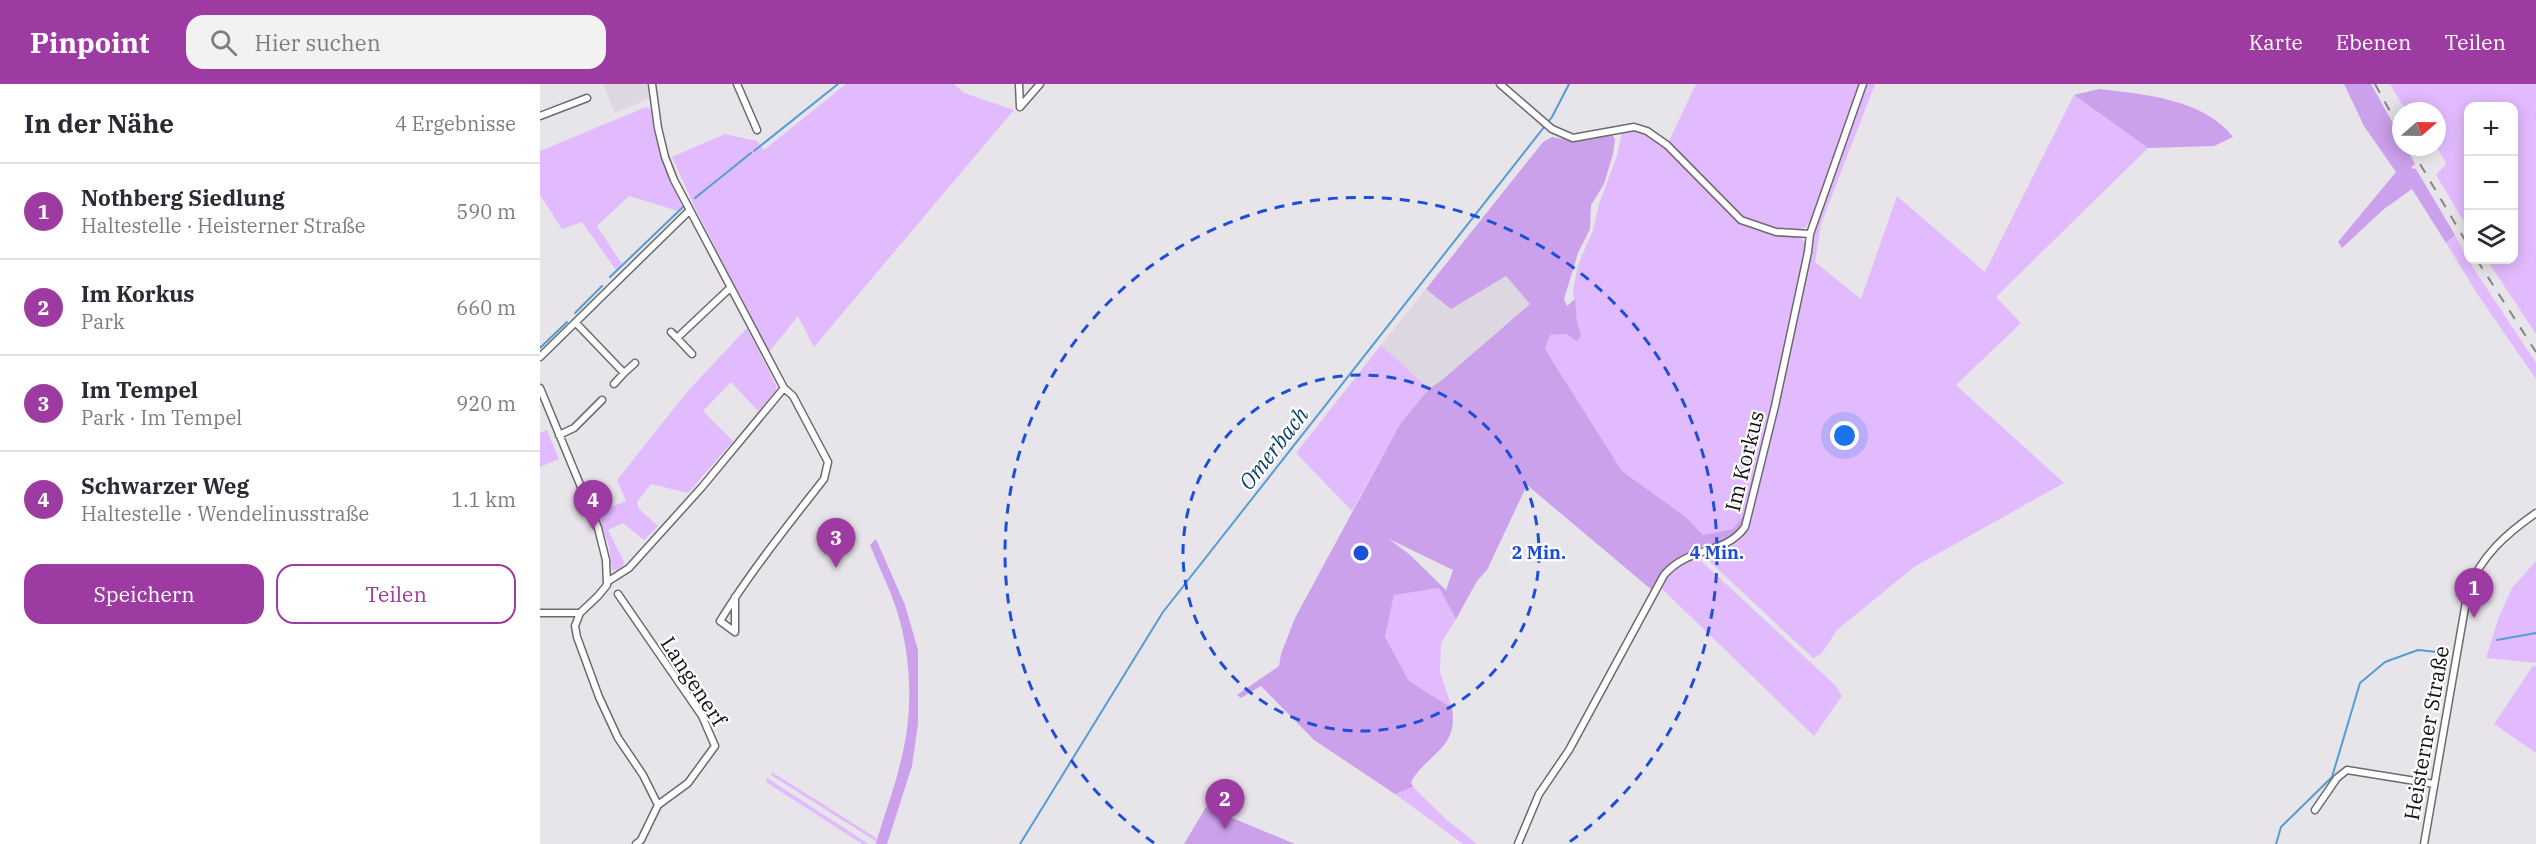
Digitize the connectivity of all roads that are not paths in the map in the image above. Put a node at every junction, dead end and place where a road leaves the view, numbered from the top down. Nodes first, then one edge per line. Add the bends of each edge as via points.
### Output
1 (652, 84) edge
2 (737, 84) edge
3 (1019, 84) edge
4 (1040, 84) edge
5 (1500, 84) edge
6 (1863, 84) edge
7 (587, 98) dead end
8 (540, 116) edge
9 (757, 130) dead end
10 (689, 211) junction
11 (1809, 234) junction
12 (730, 288) junction
13 (576, 323) junction
14 (671, 332) dead end
15 (677, 338) junction
16 (692, 354) dead end
17 (540, 357) edge
18 (635, 363) dead end
19 (624, 373) junction
20 (614, 384) dead end
21 (540, 388) edge
22 (784, 388) junction
23 (602, 400) dead end
24 (559, 435) junction
25 (2536, 513) edge
26 (607, 582) junction
27 (618, 594) dead end
28 (735, 597) junction
29 (540, 613) edge
30 (580, 613) junction
31 (2434, 784) junction
32 (658, 805) junction
33 (2315, 810) dead end
34 (636, 844) edge
35 (1518, 844) edge
36 (2424, 844) edge

1 - 10 street via 665,157
2 - 9 street
3 - 4 street via 1020,107
5 - 11 street via 1547,124 1573,138 1634,127 1647,131 1667,145 1741,220 1776,232
6 - 11 street, Im Korkus
7 - 8 street
10 - 12 street
10 - 13 street
11 - 35 street, Im Korkus via 1775,406 1745,527 1730,542 1683,558 1664,575 1586,722 1539,794
12 - 15 street
12 - 22 street
13 - 17 street
13 - 19 street
14 - 15 street
15 - 16 street
18 - 19 street
19 - 20 street
21 - 24 street
22 - 26 street via 629,568
22 - 28 street via 793,396 828,462 824,479
23 - 24 street via 574,428
24 - 26 street via 597,528 606,560
25 - 31 street, Heisterner Straße via 2482,561 2468,590
26 - 30 street via 603,592
27 - 32 street, Langenerf via 702,716 716,746 688,783
28 - 28 street via 720,621 735,632 735,620
29 - 30 street
30 - 32 street via 575,626 577,637 599,698
31 - 33 street via 2347,770
31 - 36 street, Heisterner Straße
32 - 34 street

